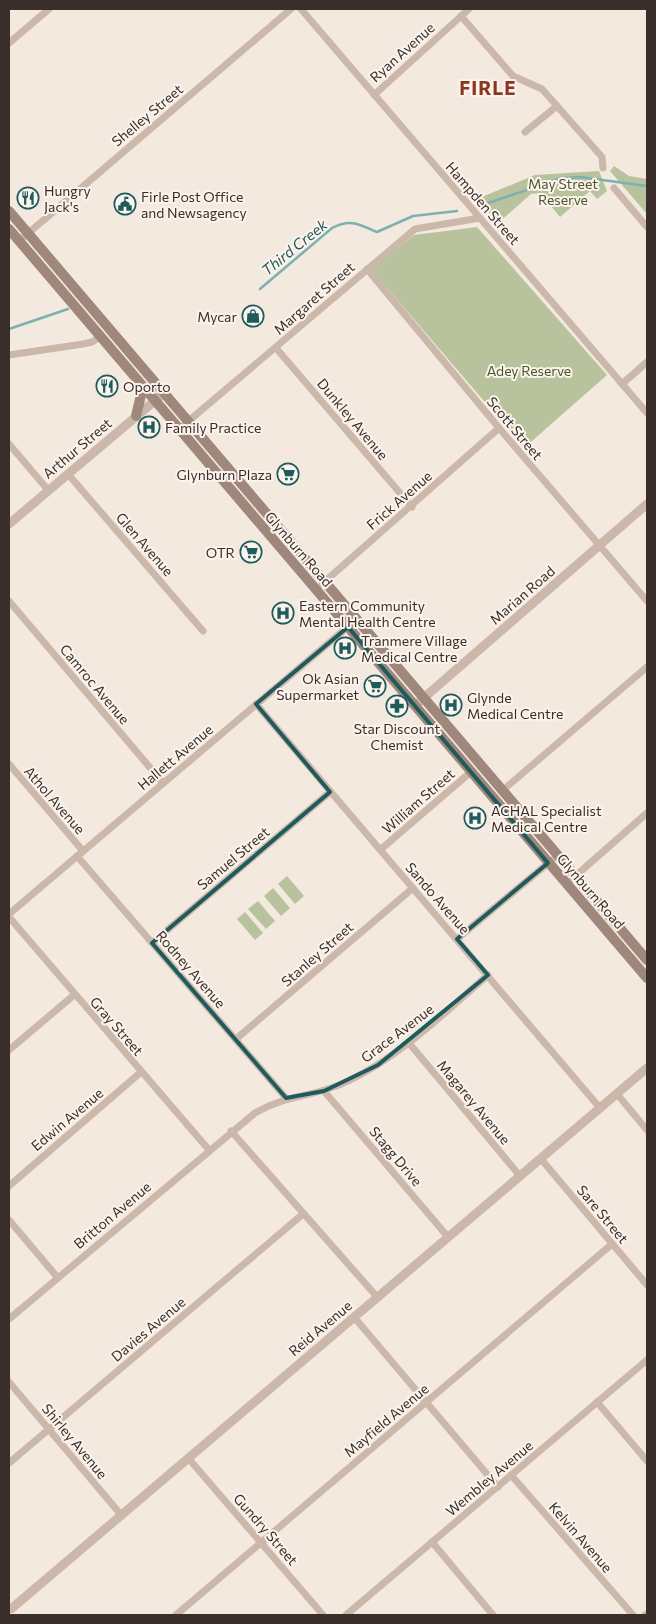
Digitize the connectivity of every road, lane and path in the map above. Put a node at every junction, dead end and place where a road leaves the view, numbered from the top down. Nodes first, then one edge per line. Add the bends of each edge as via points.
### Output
1 (49, 9) edge
2 (291, 9) edge
3 (301, 9) edge
4 (469, 9) edge
5 (461, 16) junction
6 (9, 43) edge
7 (374, 95) junction
8 (556, 106) junction
9 (525, 132) dead end
10 (603, 168) dead end
11 (614, 188) dead end
12 (9, 211) edge
13 (480, 218) junction
14 (647, 227) edge
15 (9, 229) edge
16 (28, 233) junction
17 (19, 241) junction
18 (367, 269) junction
19 (101, 336) junction
20 (276, 348) junction
21 (9, 355) edge
22 (647, 362) edge
23 (622, 384) junction
24 (143, 387) junction
25 (164, 393) junction
26 (155, 401) junction
27 (647, 413) edge
28 (136, 416) junction
29 (189, 422) junction
30 (499, 428) junction
31 (180, 430) junction
32 (9, 444) edge
33 (68, 474) junction
34 (48, 490) junction
35 (647, 504) edge
36 (412, 507) junction
37 (9, 524) edge
38 (288, 538) junction
39 (600, 545) junction
40 (297, 568) junction
41 (325, 582) junction
42 (316, 590) junction
43 (9, 601) edge
44 (647, 601) edge
45 (357, 619) junction
46 (348, 627) junction
47 (204, 632) dead end
48 (647, 667) edge
49 (424, 698) junction
50 (256, 704) junction
51 (415, 706) junction
52 (9, 764) edge
53 (472, 771) junction
54 (163, 783) junction
55 (503, 790) junction
56 (330, 792) junction
57 (647, 813) edge
58 (380, 850) junction
59 (80, 853) junction
60 (558, 854) junction
61 (548, 862) junction
62 (576, 875) junction
63 (567, 883) junction
64 (414, 888) junction
65 (9, 915) edge
66 (456, 939) junction
67 (152, 943) junction
68 (645, 964) edge
69 (488, 975) junction
70 (647, 978) edge
71 (74, 995) junction
72 (236, 1040) junction
73 (408, 1043) junction
74 (9, 1050) edge
75 (647, 1068) edge
76 (141, 1072) junction
77 (324, 1091) junction
78 (617, 1094) junction
79 (286, 1098) junction
80 (600, 1108) junction
81 (647, 1130) edge
82 (232, 1131) junction
83 (209, 1150) junction
84 (540, 1159) junction
85 (520, 1176) junction
86 (9, 1186) edge
87 (303, 1214) junction
88 (9, 1220) edge
89 (448, 1237) junction
90 (612, 1244) junction
91 (58, 1278) junction
92 (647, 1285) edge
93 (378, 1298) junction
94 (354, 1317) junction
95 (9, 1319) edge
96 (647, 1360) edge
97 (9, 1382) edge
98 (426, 1402) junction
99 (597, 1402) junction
100 (49, 1429) junction
101 (189, 1459) junction
102 (647, 1461) edge
103 (9, 1463) edge
104 (511, 1475) junction
105 (498, 1486) junction
106 (122, 1516) junction
107 (261, 1542) junction
108 (432, 1542) junction
109 (11, 1610) edge
110 (176, 1615) edge
111 (323, 1615) edge
112 (346, 1615) edge
113 (493, 1615) edge
114 (633, 1615) edge

1 - 6 street
2 - 16 street, Shelley Street
3 - 7 street, Hampden Street
4 - 5 street, Ryan Avenue
5 - 7 street, Ryan Avenue
5 - 8 street via 513,76 542,89
7 - 13 street, Hampden Street
8 - 9 street
8 - 10 street via 602,158
11 - 14 street
12 - 16 main road, Glynburn Road
13 - 18 street, Margaret Street via 415,229
13 - 23 street, Hampden Street
15 - 17 main road, Glynburn Road
16 - 17 street, Shelley Street
16 - 25 main road, Glynburn Road
17 - 19 main road, Glynburn Road
18 - 20 street, Margaret Street
18 - 30 street, Scott Street
19 - 21 street via 83,344
19 - 24 main road, Glynburn Road
20 - 29 street, Margaret Street
20 - 36 street, Dunkley Avenue
22 - 23 street
23 - 27 street, Hampden Street
24 - 26 main road, Glynburn Road
24 - 28 main road
25 - 26 street, Arthur Street
25 - 29 main road, Glynburn Road
26 - 28 street, Arthur Street
26 - 31 main road, Glynburn Road
28 - 33 street, Arthur Street
29 - 31 street, Margaret Street
29 - 38 main road, Glynburn Road
30 - 36 street, Frick Avenue
30 - 39 street, Scott Street
31 - 40 main road, Glynburn Road
32 - 34 street
33 - 34 street, Arthur Street
33 - 47 street, Glen Avenue
34 - 37 street, Arthur Street
35 - 39 street, Marian Road
36 - 41 street, Frick Avenue
38 - 40 main road via 298,559
38 - 41 main road, Glynburn Road
39 - 44 street, Scott Street
39 - 49 street, Marian Road
40 - 42 main road, Glynburn Road
41 - 42 street, Frick Avenue
41 - 45 main road, Glynburn Road
42 - 46 main road, Glynburn Road
43 - 54 street, Camroc Avenue
45 - 46 street, Hallett Avenue
45 - 49 main road, Glynburn Road
46 - 50 street, Hallett Avenue
46 - 51 main road, Glynburn Road
48 - 55 street
49 - 51 street, Marian Road
49 - 55 main road, Glynburn Road
50 - 54 street, Hallett Avenue
50 - 56 street, Sando Avenue
51 - 53 main road, Glynburn Road
52 - 59 street, Athol Avenue
53 - 58 street, William Street
53 - 61 main road, Glynburn Road
54 - 59 street, Hallett Avenue
55 - 60 main road, Glynburn Road
56 - 58 street, Sando Avenue
56 - 67 street, Samuel Street
57 - 62 street
58 - 64 street, Sando Avenue
59 - 65 street, Hallett Avenue
59 - 67 street, Rodney Avenue
60 - 61 street
60 - 62 main road, Glynburn Road
61 - 63 main road, Glynburn Road
61 - 66 street
62 - 63 street
62 - 68 main road, Glynburn Road
63 - 68 main road, Glynburn Road
64 - 66 street, Sando Avenue
64 - 72 street, Stanley Street
65 - 71 street, Gray Street
66 - 69 street, Sando Avenue
67 - 72 street, Rodney Avenue
68 - 70 main road, Glynburn Road
69 - 73 street, Grace Avenue
69 - 80 street, Sando Avenue
71 - 74 street
71 - 76 street, Gray Street
72 - 79 street, Rodney Avenue
73 - 77 street, Grace Avenue via 366,1072
73 - 85 street, Magarey Avenue
75 - 78 street, Reid Avenue
76 - 83 street, Gray Street
76 - 86 street, Edwin Avenue
77 - 79 street, Grace Avenue
77 - 89 street, Stagg Drive
78 - 80 street, Reid Avenue
78 - 81 street
79 - 82 street, Grace Avenue via 255,1113
80 - 84 street, Reid Avenue
82 - 83 street, Britton Avenue
82 - 87 street
83 - 91 street, Britton Avenue
84 - 85 street, Reid Avenue
84 - 90 street, Sare Street
85 - 89 street, Reid Avenue
87 - 93 street
87 - 100 street, Davies Avenue
88 - 91 street
89 - 93 street, Reid Avenue
90 - 92 street, Sare Street
90 - 98 street, Mayfield Avenue
91 - 95 street, Britton Avenue
93 - 94 street, Reid Avenue
94 - 98 street
94 - 101 street, Reid Avenue
96 - 99 street, Wembley Avenue
97 - 100 street, Shirley Avenue
98 - 105 street
98 - 107 street, Mayfield Avenue
99 - 102 street
99 - 104 street, Wembley Avenue
100 - 103 street, Davies Avenue
100 - 106 street, Shirley Avenue
101 - 106 street, Reid Avenue
101 - 107 street, Gundry Street
104 - 105 street, Wembley Avenue
104 - 114 street, Kelvin Avenue
105 - 108 street, Wembley Avenue
106 - 109 street, Reid Avenue
107 - 110 street, Mayfield Avenue
107 - 111 street, Gundry Street
108 - 112 street, Wembley Avenue
108 - 113 street

